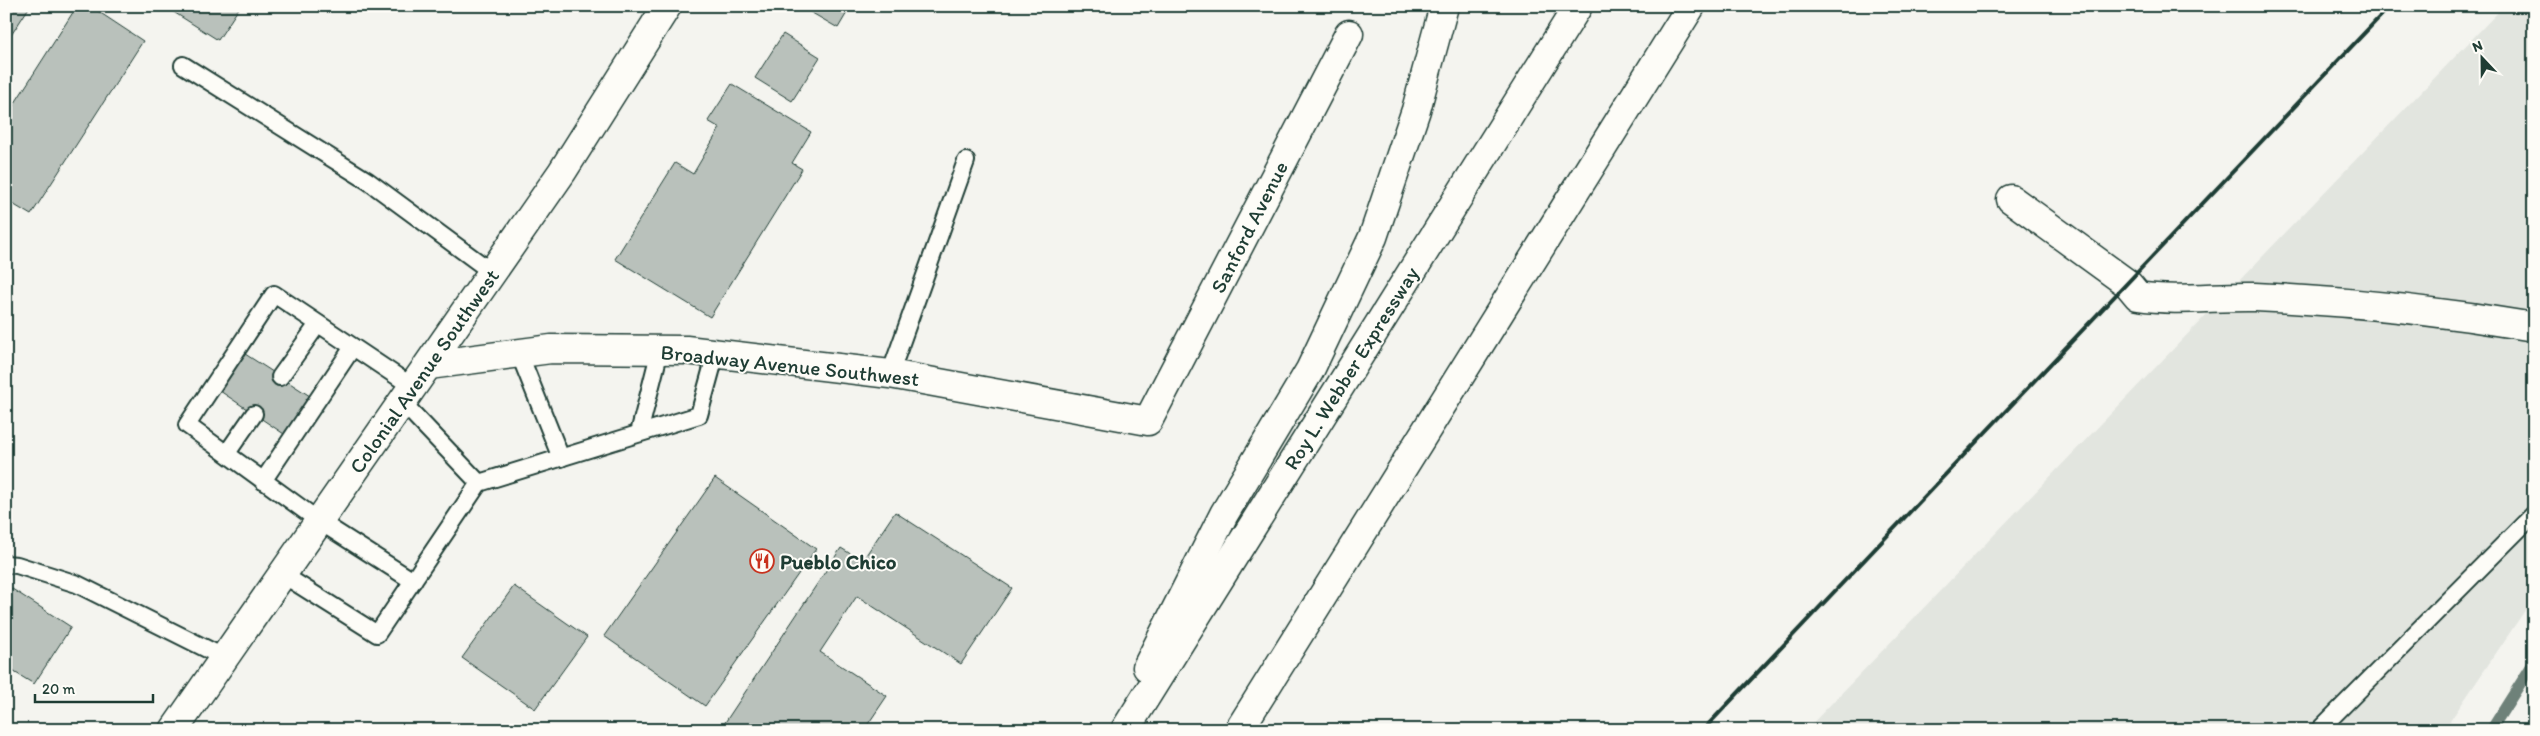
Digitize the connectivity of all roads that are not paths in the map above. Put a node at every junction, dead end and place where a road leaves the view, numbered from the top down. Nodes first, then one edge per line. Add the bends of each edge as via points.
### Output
1 (667, 6) edge
2 (1444, 6) edge
3 (1578, 6) edge
4 (1691, 6) edge
5 (1349, 34) dead end
6 (182, 65) dead end
7 (966, 161) dead end
8 (2011, 199) dead end
9 (493, 274) junction
10 (318, 324) junction
11 (2534, 327) edge
12 (353, 348) junction
13 (660, 350) junction
14 (519, 353) junction
15 (716, 353) junction
16 (429, 365) junction
17 (890, 374) junction
18 (280, 377) dead end
19 (407, 395) junction
20 (254, 414) dead end
21 (1148, 421) joint
22 (639, 433) junction
23 (227, 453) junction
24 (561, 458) junction
25 (263, 481) junction
26 (479, 483) junction
27 (2534, 514) edge
28 (319, 521) junction
29 (6, 564) edge
30 (282, 574) junction
31 (413, 581) junction
32 (224, 657) junction
33 (174, 730) edge
34 (1117, 730) edge
35 (1125, 730) edge
36 (1239, 730) edge
37 (2319, 730) edge

1 - 9 main road, Colonial Avenue Southwest
2 - 34 main road via 1416,110 1373,237 1310,370 1224,514
3 - 35 main road, Roy L. Webber Expressway
4 - 36 main road
5 - 21 main road, Sanford Avenue
6 - 9 lane via 368,181
7 - 17 lane
8 - 11 main road via 2128,284 2138,296 2158,299 2252,297 2357,303
9 - 16 main road, Colonial Avenue Southwest
10 - 12 lane
10 - 18 lane
10 - 23 lane via 274,294 187,425
12 - 19 lane
12 - 25 lane
13 - 14 main road, Broadway Avenue Southwest via 551,349
13 - 15 main road, Broadway Avenue Southwest
13 - 22 lane
14 - 16 main road, Broadway Avenue Southwest
14 - 24 lane
15 - 17 main road, Broadway Avenue Southwest
15 - 22 lane via 699,415
16 - 19 main road, Colonial Avenue Southwest
17 - 21 main road, Broadway Avenue Southwest
19 - 26 lane
19 - 28 main road, Colonial Avenue Southwest
20 - 23 lane
22 - 24 lane
23 - 25 lane
24 - 26 lane
25 - 28 lane
26 - 31 lane
27 - 37 lane
28 - 30 main road, Colonial Avenue Southwest
28 - 31 lane
29 - 32 lane via 77,584
30 - 31 lane via 377,634
30 - 32 main road, Colonial Avenue Southwest
32 - 33 main road, Colonial Avenue Southwest

